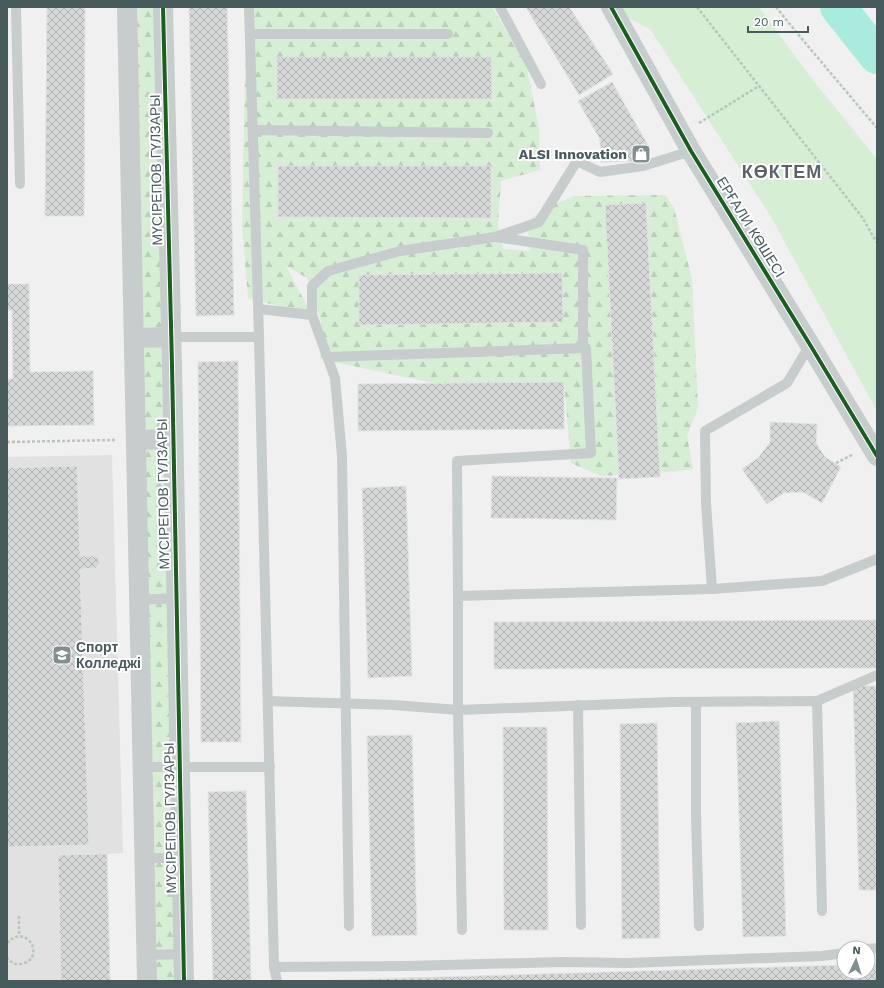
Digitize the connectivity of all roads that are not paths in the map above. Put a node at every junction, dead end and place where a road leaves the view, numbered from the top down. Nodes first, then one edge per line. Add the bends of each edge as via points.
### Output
1 (16, 7) edge
2 (127, 7) edge
3 (164, 7) edge
4 (249, 7) edge
5 (500, 7) edge
6 (611, 7) edge
7 (250, 34) junction
8 (448, 34) dead end
9 (541, 84) dead end
10 (253, 130) junction
11 (488, 133) dead end
12 (691, 151) junction
13 (20, 184) dead end
14 (495, 237) junction
15 (259, 309) junction
16 (312, 315) junction
17 (260, 336) junction
18 (171, 337) junction
19 (134, 338) junction
20 (810, 345) junction
21 (583, 348) junction
22 (328, 358) junction
23 (173, 439) junction
24 (137, 440) junction
25 (877, 456) edge
26 (877, 559) edge
27 (712, 589) junction
28 (458, 596) junction
29 (177, 598) junction
30 (140, 600) junction
31 (877, 675) edge
32 (268, 701) junction
33 (817, 701) junction
34 (696, 702) junction
35 (346, 704) junction
36 (578, 705) junction
37 (458, 710) junction
38 (143, 767) junction
39 (180, 767) junction
40 (270, 767) junction
41 (145, 858) junction
42 (182, 858) junction
43 (822, 911) dead end
44 (581, 925) dead end
45 (349, 926) dead end
46 (699, 926) dead end
47 (462, 930) dead end
48 (184, 954) junction
49 (836, 954) edge
50 (147, 955) junction
51 (274, 967) junction
52 (147, 981) edge
53 (184, 981) edge
54 (276, 981) edge

1 - 13 lane
2 - 19 street, МҮСІРЕПОВ ГҮЛЗАРЫ
3 - 18 street, МҮСІРЕПОВ ГҮЛЗАРЫ
4 - 7 lane
5 - 9 lane
6 - 12 street, ЕРҒАЛИ КӨШЕСІ
7 - 8 lane
7 - 10 lane
10 - 11 lane
10 - 15 lane
12 - 14 lane via 643,166 600,172 577,161 539,222
12 - 20 street, ЕРҒАЛИ КӨШЕСІ
14 - 16 lane via 400,251 328,271 312,286
14 - 21 lane via 583,250
15 - 16 lane
15 - 17 lane
16 - 22 lane
17 - 18 lane
17 - 32 lane
18 - 19 street
18 - 23 street, МҮСІРЕПОВ ГҮЛЗАРЫ
19 - 24 street, МҮСІРЕПОВ ГҮЛЗАРЫ
20 - 25 street, ЕРҒАЛИ КӨШЕСІ
20 - 27 lane via 787,383 706,431 706,503
21 - 22 lane
21 - 28 lane via 586,348 590,453 456,461
22 - 35 lane via 335,378 342,456
23 - 24 street
23 - 29 street, МҮСІРЕПОВ ГҮЛЗАРЫ
24 - 30 street, МҮСІРЕПОВ ГҮЛЗАРЫ
26 - 27 lane via 822,581
27 - 28 lane
28 - 37 lane
29 - 30 lane
29 - 39 street, МҮСІРЕПОВ ГҮЛЗАРЫ
30 - 38 street, МҮСІРЕПОВ ГҮЛЗАРЫ
31 - 33 lane
32 - 35 lane
32 - 40 lane
33 - 34 lane
33 - 43 lane
34 - 36 lane
34 - 46 lane
35 - 37 lane
35 - 45 lane
36 - 37 lane
36 - 44 lane
37 - 47 lane
38 - 39 lane
38 - 41 street, МҮСІРЕПОВ ГҮЛЗАРЫ
39 - 40 lane
39 - 42 street, МҮСІРЕПОВ ГҮЛЗАРЫ
40 - 51 lane
41 - 42 lane
41 - 50 street, МҮСІРЕПОВ ГҮЛЗАРЫ
42 - 48 street, МҮСІРЕПОВ ГҮЛЗАРЫ
48 - 50 lane
48 - 53 street, МҮСІРЕПОВ ГҮЛЗАРЫ
49 - 51 lane via 628,963
50 - 52 street, МҮСІРЕПОВ ГҮЛЗАРЫ
51 - 54 lane

